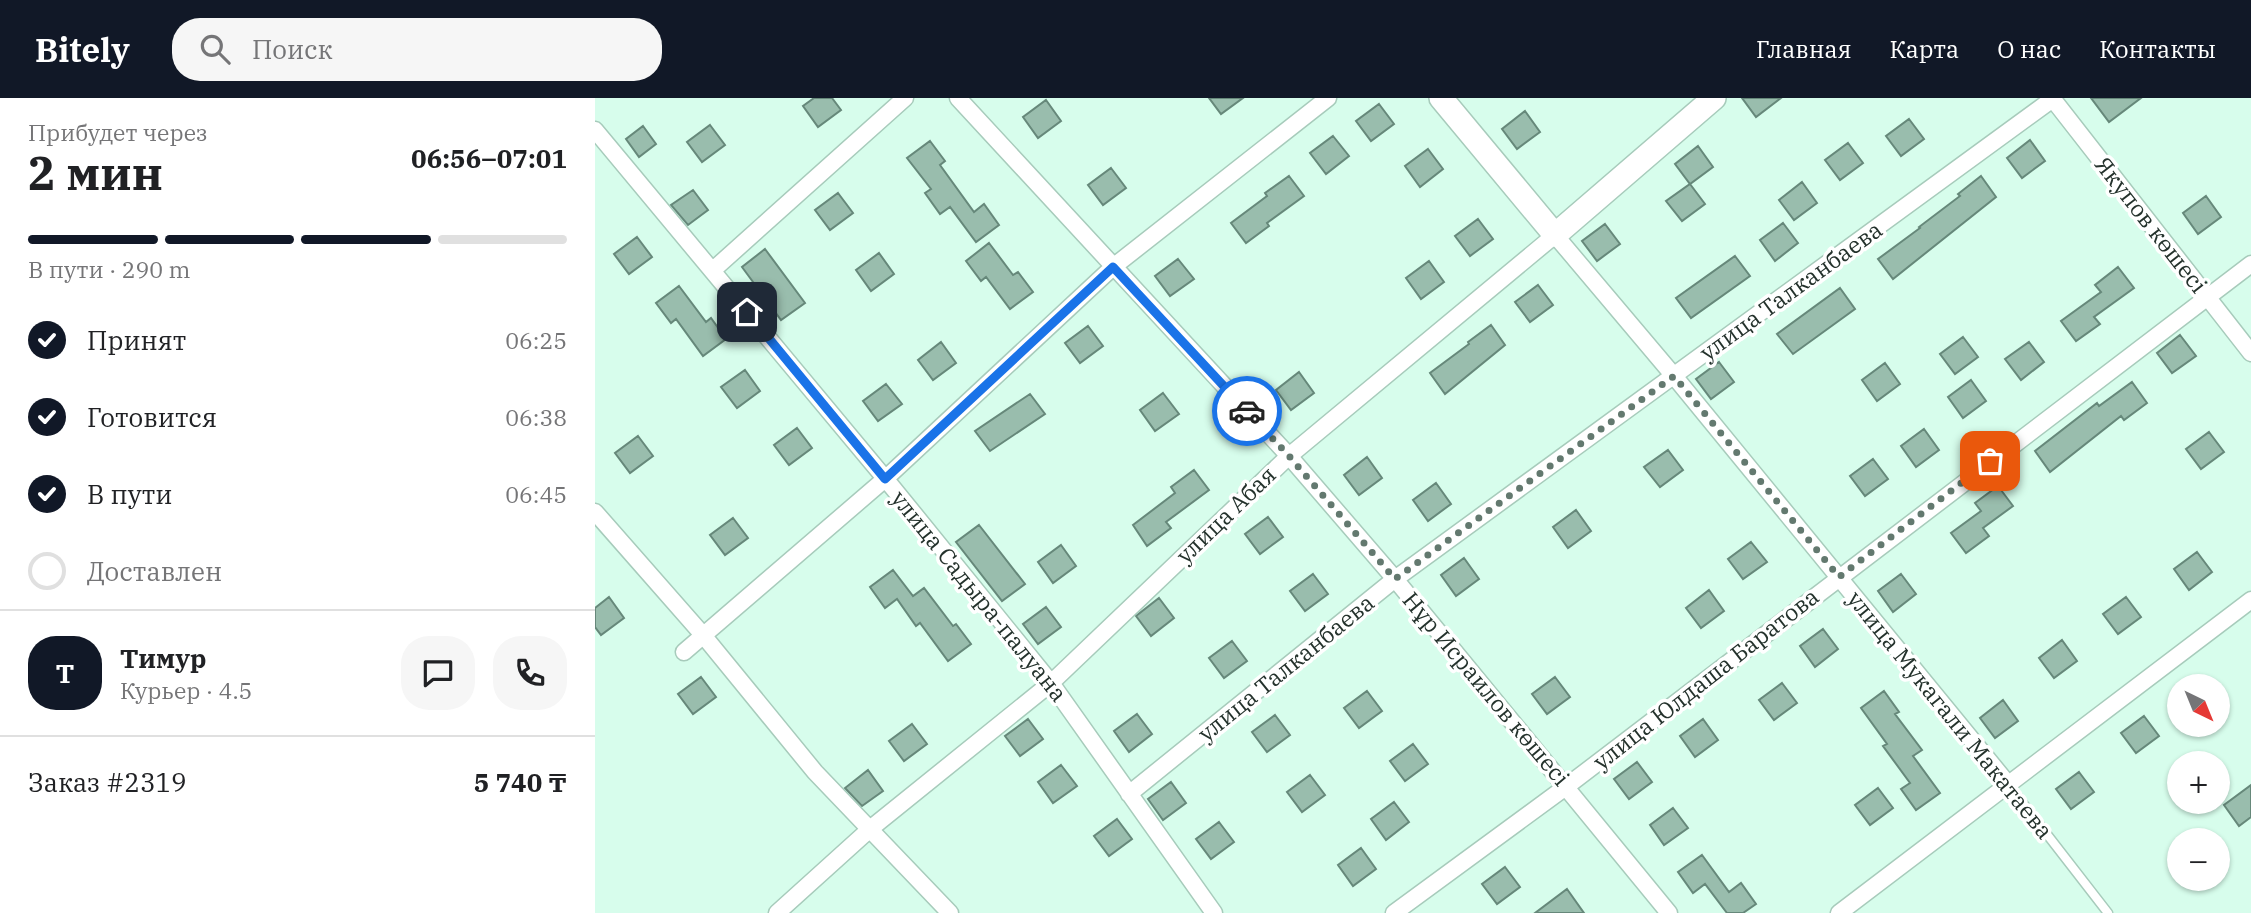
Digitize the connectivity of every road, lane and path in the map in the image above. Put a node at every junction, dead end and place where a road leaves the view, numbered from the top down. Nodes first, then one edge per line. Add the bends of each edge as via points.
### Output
1 (905, 98) edge
2 (958, 98) edge
3 (1328, 98) edge
4 (1441, 98) edge
5 (1714, 98) edge
6 (2053, 98) edge
7 (595, 131) edge
8 (1555, 235) junction
9 (2251, 264) edge
10 (1113, 267) junction
11 (713, 270) junction
12 (2207, 297) junction
13 (2251, 352) edge
14 (1674, 376) junction
15 (1289, 456) junction
16 (885, 479) junction
17 (595, 512) edge
18 (1839, 577) junction
19 (1395, 579) junction
20 (2251, 600) edge
21 (703, 635) junction
22 (684, 652) dead end
23 (1051, 683) junction
24 (2008, 784) junction
25 (1567, 786) junction
26 (1129, 794) junction
27 (870, 829) junction
28 (777, 913) edge
29 (950, 913) edge
30 (1214, 913) edge
31 (1394, 913) edge
32 (1669, 913) edge
33 (1839, 913) edge
34 (2108, 913) edge

1 - 11 street
2 - 10 street, Нұр Исраилов көшесі
3 - 10 street
4 - 8 street, улица Мукагали Макатаева
5 - 8 street, улица Абая
6 - 12 street, Якупов көшесі
6 - 14 street, улица Талканбаева
7 - 11 street, улица Садыра-палуана
8 - 14 street, улица Мукагали Макатаева
8 - 15 street, улица Абая
9 - 12 street, улица Юлдаша Баратова
10 - 15 street, Нұр Исраилов көшесі
10 - 16 street
11 - 16 street, улица Садыра-палуана
12 - 13 street, Якупов көшесі
12 - 18 street, улица Юлдаша Баратова
14 - 18 street, улица Мукагали Макатаева
14 - 19 street, улица Талканбаева
15 - 19 street, Нұр Исраилов көшесі
15 - 23 street, улица Абая
16 - 21 street
16 - 23 street, улица Садыра-палуана
17 - 21 street
18 - 24 street, улица Мукагали Макатаева
18 - 25 street, улица Юлдаша Баратова
19 - 25 street, Нұр Исраилов көшесі
19 - 26 street, улица Талканбаева
20 - 24 street
21 - 22 street
21 - 27 street via 815,772
23 - 26 street, улица Садыра-палуана
23 - 27 street, улица Абая
24 - 33 street
24 - 34 lane, улица Мукагали Макатаева
25 - 31 street, улица Юлдаша Баратова
25 - 32 street, Нұр Исраилов көшесі
26 - 30 street, улица Садыра-палуана
27 - 28 street, улица Абая
27 - 29 street

